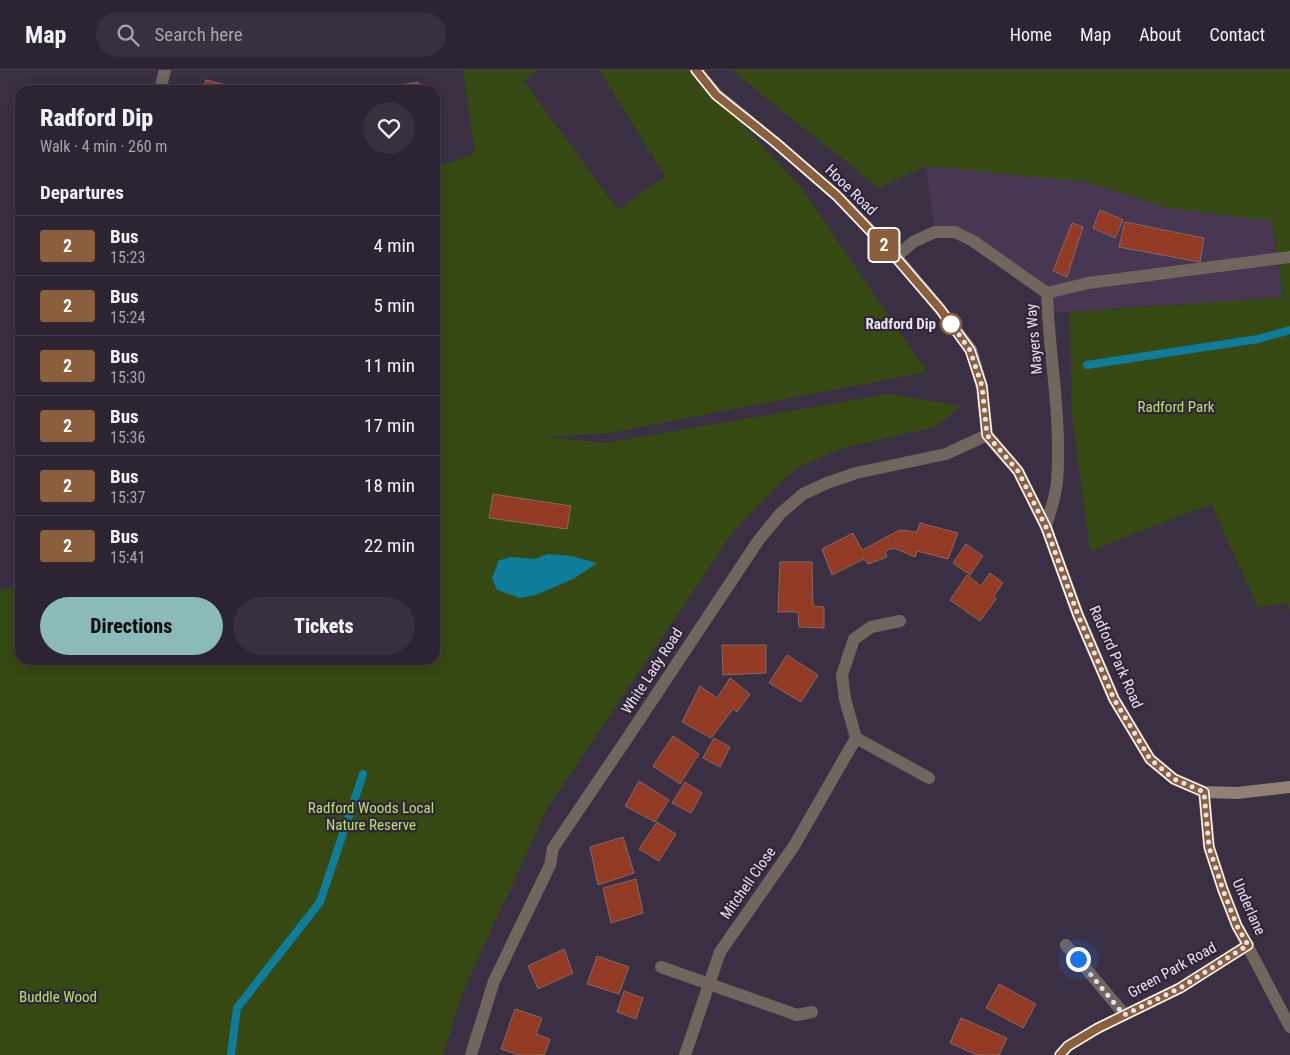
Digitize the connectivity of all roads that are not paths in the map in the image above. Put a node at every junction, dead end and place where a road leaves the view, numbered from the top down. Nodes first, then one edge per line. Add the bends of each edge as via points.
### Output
1 (165, 70) edge
2 (696, 70) edge
3 (161, 85) edge
4 (1290, 256) edge
5 (896, 258) junction
6 (1047, 293) junction
7 (987, 435) junction
8 (1046, 527) junction
9 (900, 621) dead end
10 (856, 738) junction
11 (929, 778) dead end
12 (1290, 788) edge
13 (1204, 792) junction
14 (1066, 945) dead end
15 (1248, 945) junction
16 (661, 967) dead end
17 (709, 984) junction
18 (812, 1012) dead end
19 (1124, 1015) junction
20 (1290, 1027) edge
21 (471, 1055) edge
22 (685, 1055) edge
23 (1060, 1055) edge

1 - 3 street
2 - 5 street, Hooe Road via 716,95 837,196
4 - 6 street via 1088,283
5 - 6 street, Mayers Way via 913,242 935,232 956,232
5 - 7 street, Hooe Road via 970,350 982,386
6 - 8 street, Mayers Way via 1058,416 1057,484
7 - 8 street, Radford Park Road via 1018,471
7 - 21 street, White Lady Road via 948,454 856,473 827,483 803,494 780,514 758,541 553,848 550,865 494,981
8 - 13 street, Radford Park Road via 1078,615 1114,699 1150,759 1174,779
9 - 10 street via 871,627 854,639 842,676
10 - 11 street
10 - 17 street, Mitchell Close via 794,846 720,952
12 - 13 street, Radford Park Road
13 - 15 street, Underlane via 1209,847 1237,926
14 - 19 street
15 - 19 street, Green Park Road via 1180,988
15 - 20 street, Underlane
16 - 17 street
17 - 18 street via 797,1016
17 - 22 street, Mitchell Close
19 - 23 street, Green Park Road via 1068,1046

